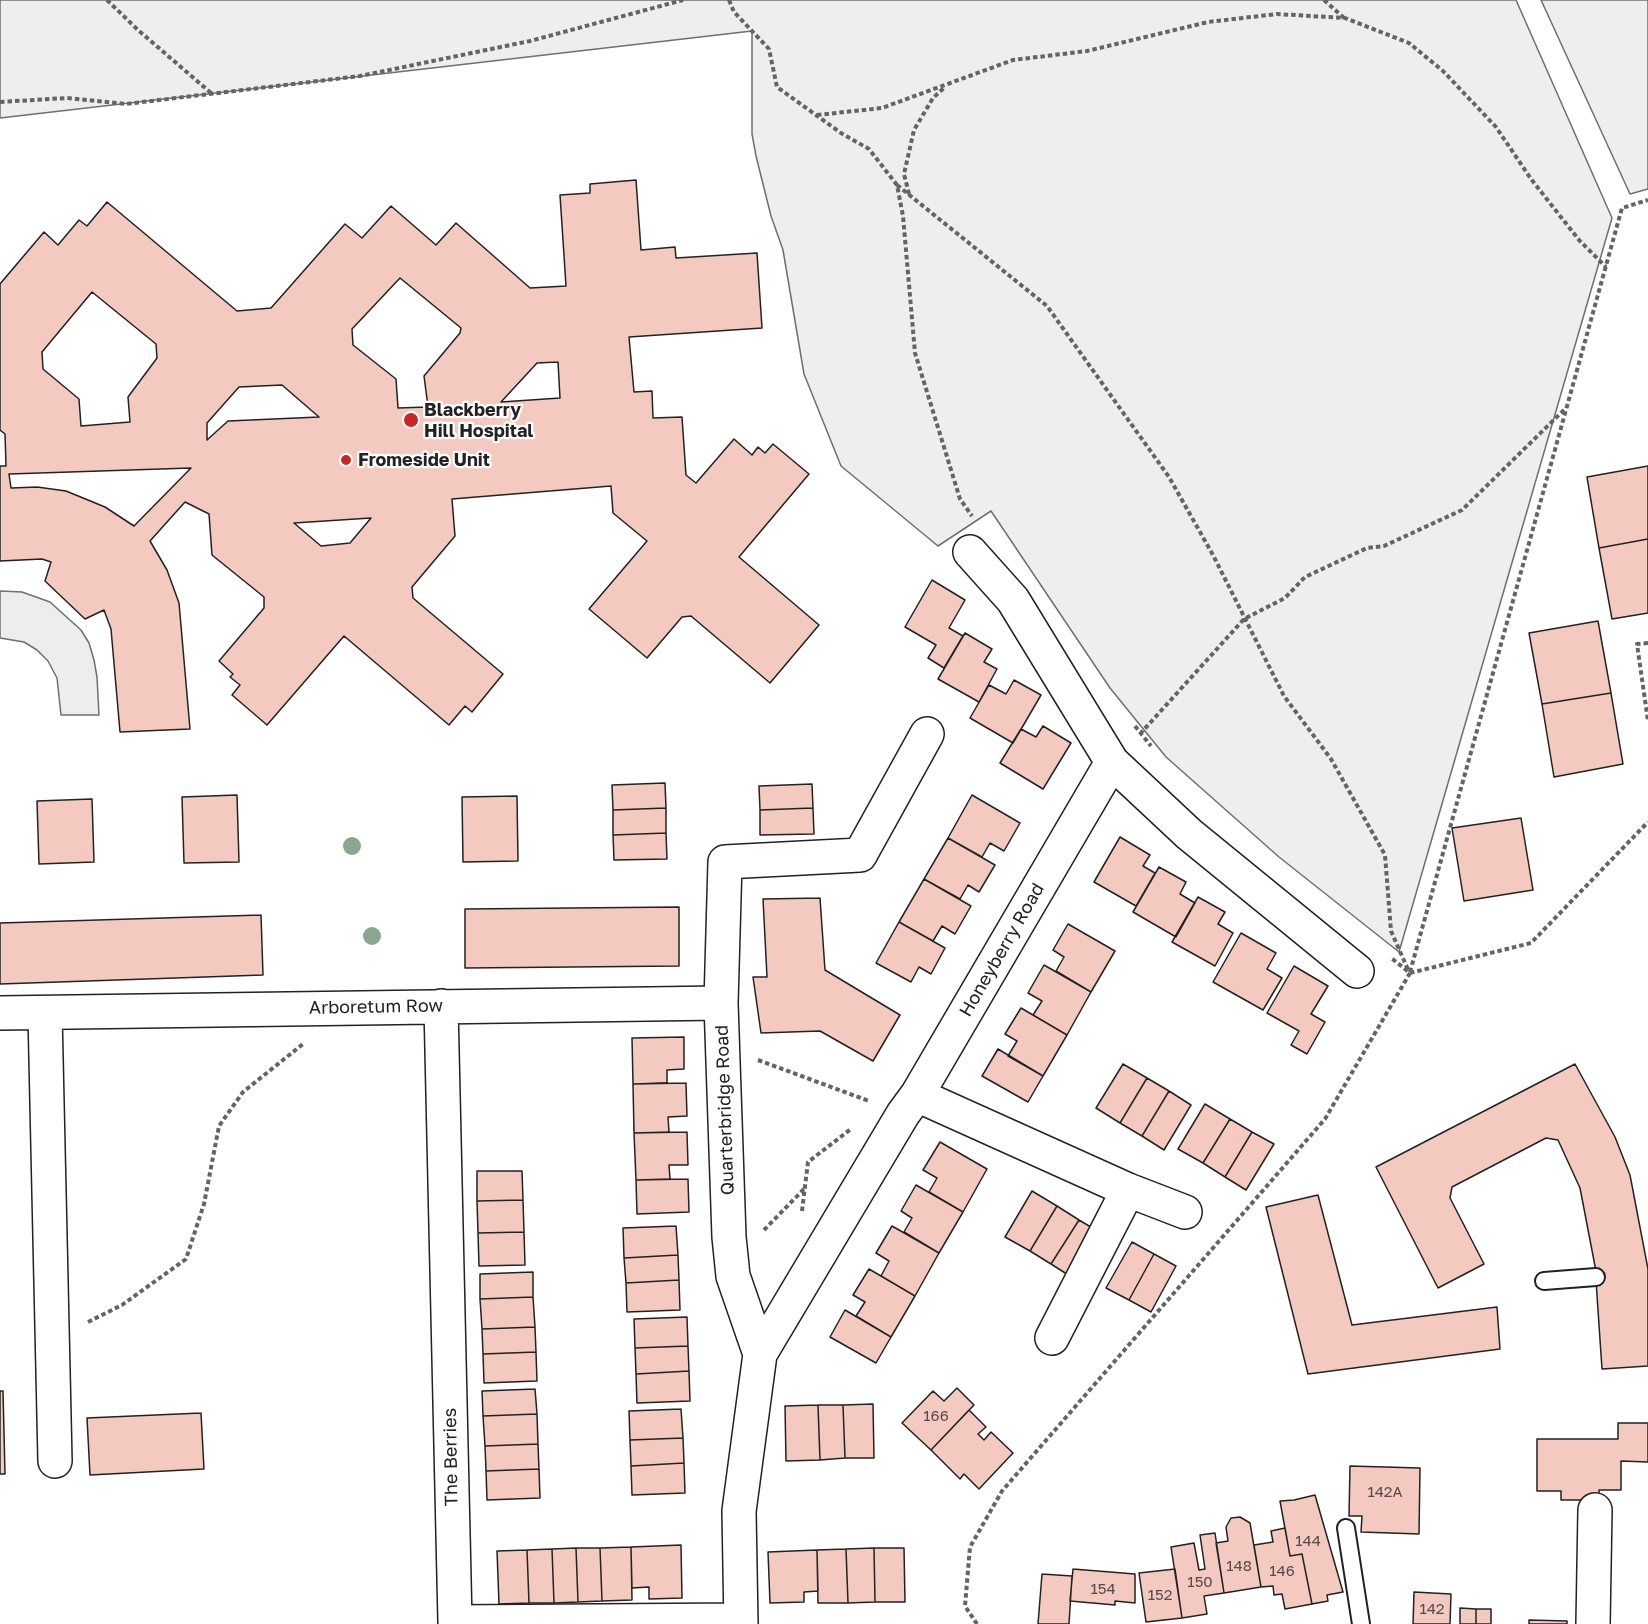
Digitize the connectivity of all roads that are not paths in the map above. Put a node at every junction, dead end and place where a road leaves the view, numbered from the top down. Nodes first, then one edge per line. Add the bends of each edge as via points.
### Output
1 (970, 552) dead end
2 (927, 734) dead end
3 (1112, 762) junction
4 (1357, 971) dead end
5 (721, 1003) junction
6 (441, 1006) junction
7 (25, 1013) edge
8 (910, 1104) junction
9 (1128, 1190) junction
10 (1185, 1212) dead end
11 (1596, 1277) dead end
12 (1544, 1281) dead end
13 (1052, 1338) dead end
14 (760, 1354) junction
15 (55, 1461) dead end
16 (1596, 1510) dead end
17 (1346, 1528) dead end
18 (741, 1622) edge
19 (1361, 1624) edge
20 (1593, 1624) edge

1 - 3 street via 1013,600
2 - 5 street, Quarterbridge Road via 860,855 725,862
3 - 4 street via 1189,834
3 - 8 street, Honeyberry Road
5 - 6 street, Arboretum Row
5 - 14 street, Quarterbridge Road via 733,1276
6 - 7 street, Arboretum Row
6 - 18 street, The Berries via 455,1622
7 - 15 street via 52,1340
8 - 9 street
8 - 14 street, Honeyberry Road
9 - 10 street
9 - 13 street
11 - 12 lane
14 - 18 street, Quarterbridge Road via 739,1511
16 - 20 street
17 - 19 lane

